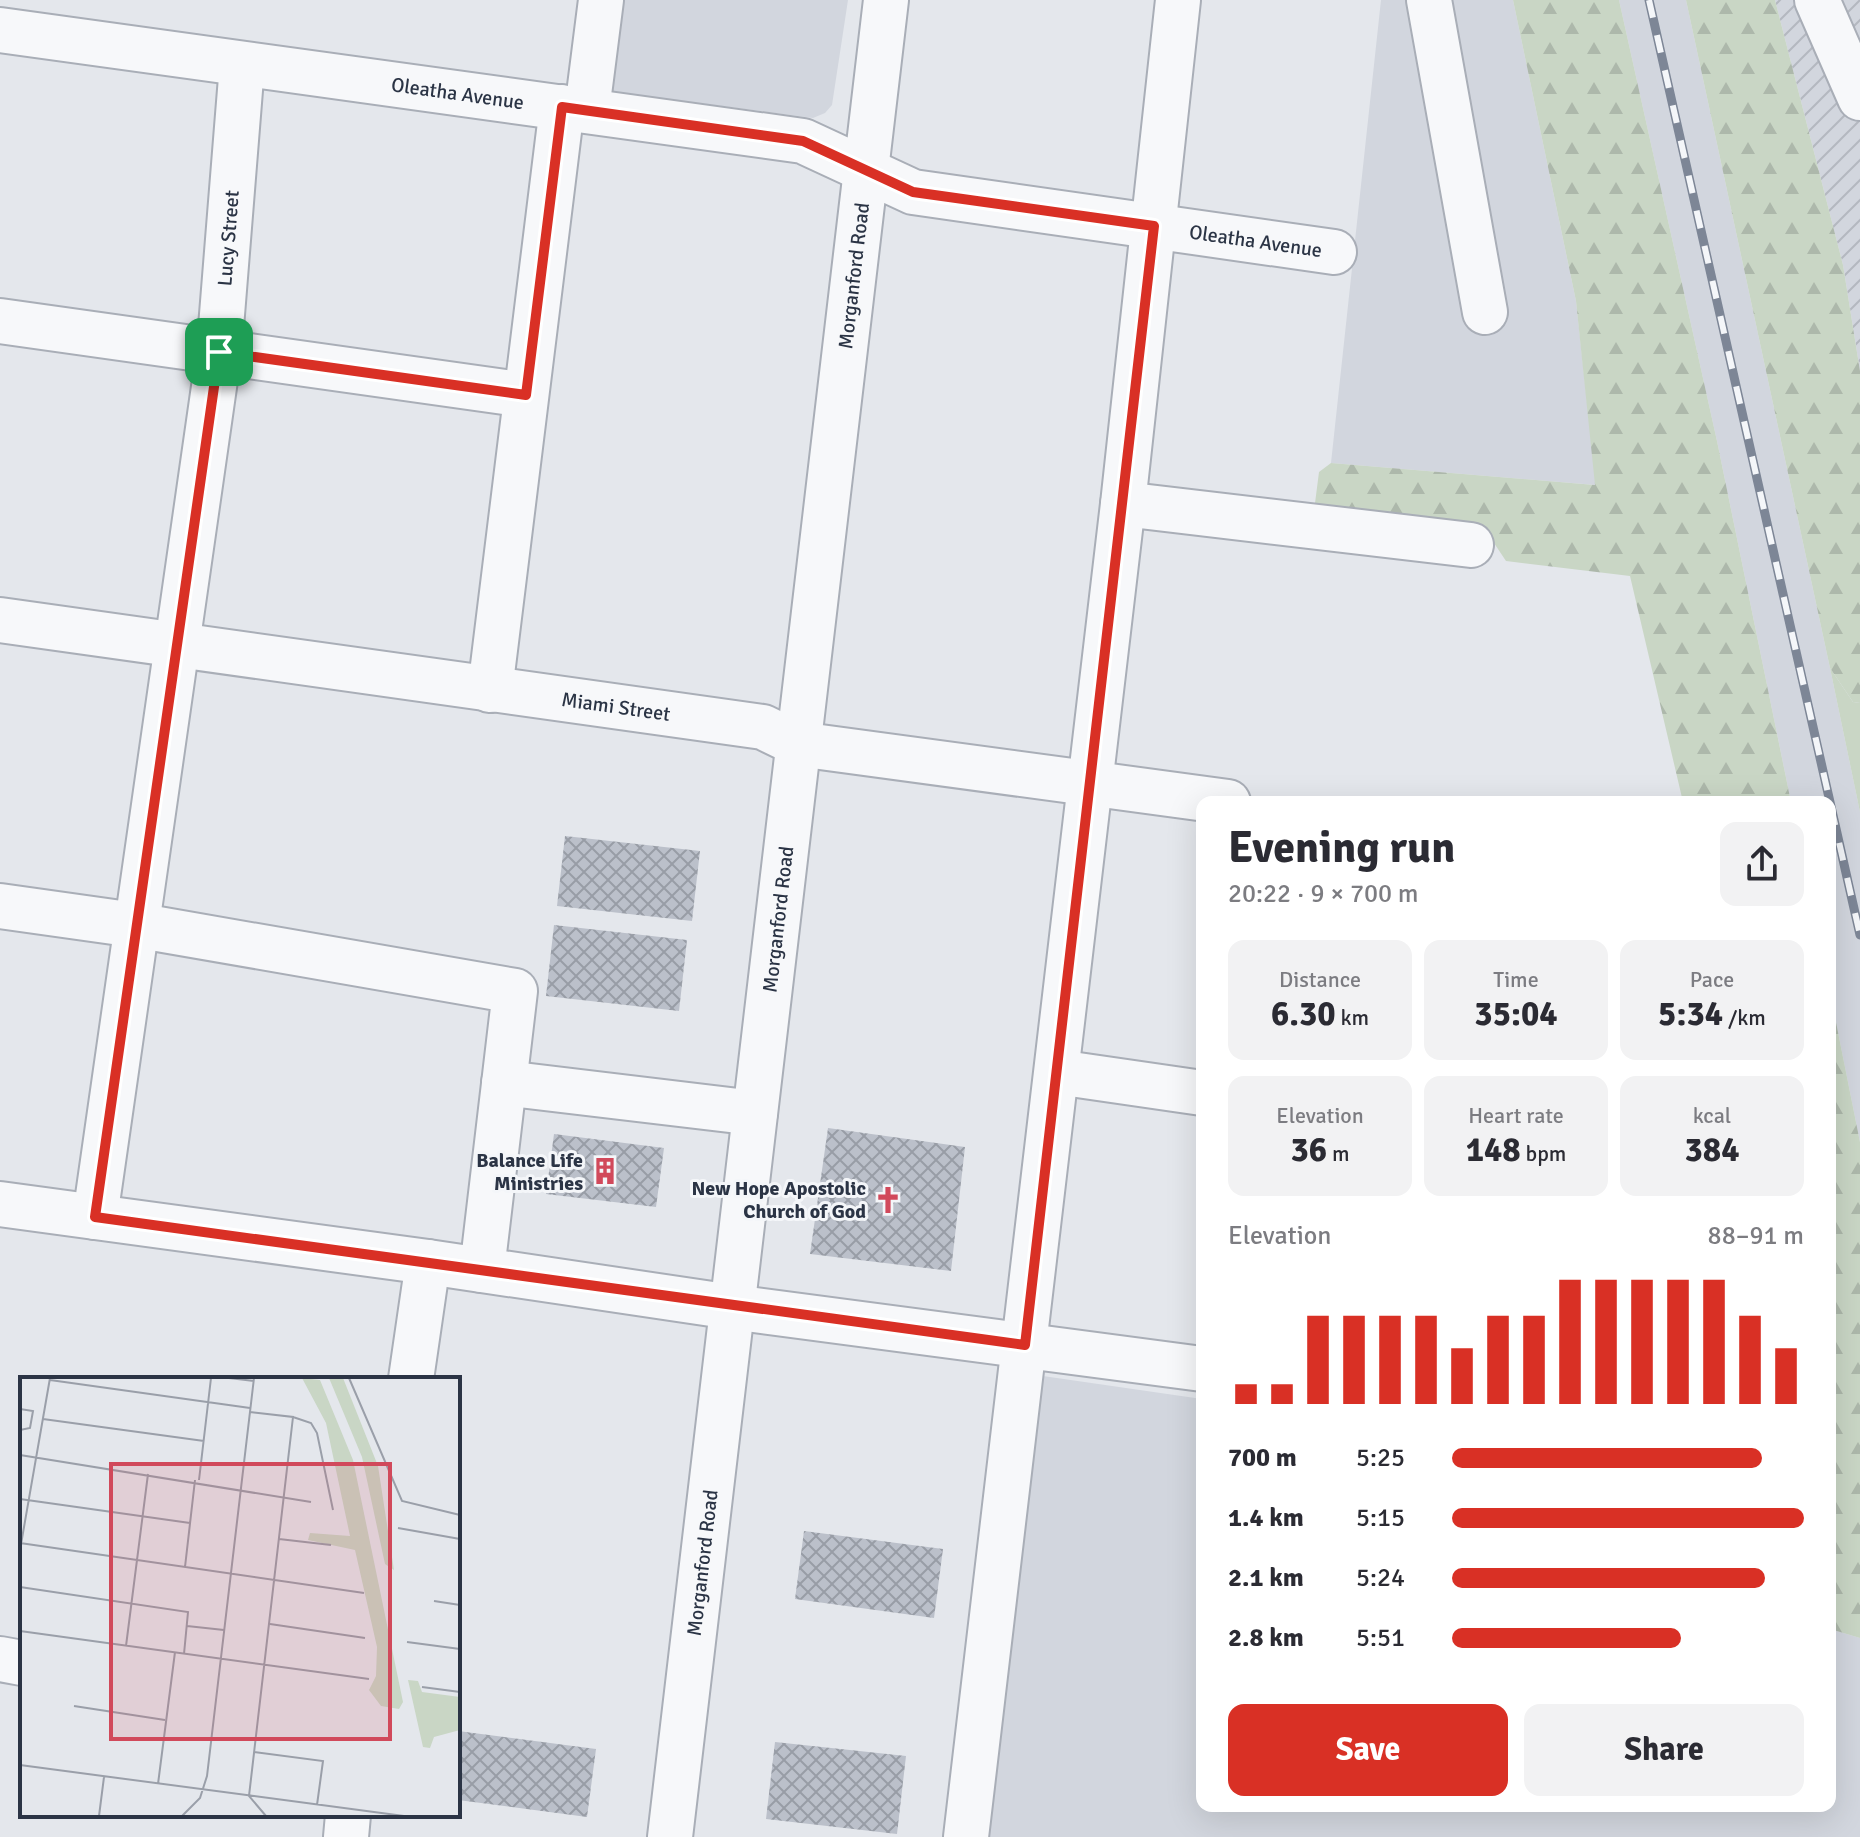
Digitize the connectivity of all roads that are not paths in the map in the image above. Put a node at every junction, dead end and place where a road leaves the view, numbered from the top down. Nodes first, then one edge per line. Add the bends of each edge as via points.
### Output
1 (601, 0) edge
2 (886, 0) edge
3 (1178, 0) edge
4 (1429, 0) edge
5 (1817, 0) edge
6 (0, 30) edge
7 (242, 65) junction
8 (1860, 98) edge
9 (574, 108) junction
10 (866, 168) junction
11 (1154, 226) junction
12 (1334, 252) dead end
13 (1485, 312) dead end
14 (0, 321) edge
15 (219, 352) junction
16 (526, 395) junction
17 (1123, 504) junction
18 (1471, 545) dead end
19 (0, 620) edge
20 (179, 645) junction
21 (490, 690) junction
22 (798, 744) junction
23 (1089, 783) junction
24 (1196, 798) edge
25 (0, 906) edge
26 (135, 925) junction
27 (1057, 1072) junction
28 (504, 1083) junction
29 (1196, 1092) edge
30 (755, 1113) junction
31 (0, 1204) edge
32 (95, 1217) junction
33 (428, 1262) junction
34 (482, 1270) junction
35 (732, 1307) junction
36 (1025, 1345) junction
37 (1196, 1368) edge
38 (411, 1377) edge
39 (0, 1659) edge
40 (20, 1663) edge
41 (348, 1817) edge
42 (346, 1837) edge
43 (670, 1837) edge
44 (966, 1837) edge

1 - 9 street
2 - 10 street, Morganford Road
3 - 11 street
4 - 13 street
5 - 8 street
6 - 7 street, Oleatha Avenue
7 - 9 street, Oleatha Avenue
7 - 15 street, Lucy Street
9 - 10 street, Oleatha Avenue via 803,141
9 - 16 street
10 - 11 street, Oleatha Avenue via 913,192
10 - 22 street, Morganford Road
11 - 12 street, Oleatha Avenue
11 - 17 street
14 - 15 street
15 - 16 street
15 - 20 street, Lucy Street
16 - 21 street
17 - 18 street
17 - 23 street
19 - 20 street, Miami Street
20 - 21 street, Miami Street
20 - 26 street, Lucy Street
21 - 22 street, Miami Street via 763,727
22 - 23 street, Miami Street
22 - 30 street, Morganford Road
23 - 24 street, Miami Street
23 - 27 street
25 - 26 street
26 - 28 street via 515,991
26 - 32 street, Lucy Street
27 - 29 street
27 - 36 street
28 - 30 street
28 - 34 street
30 - 35 street, Morganford Road
31 - 32 street
32 - 33 street
33 - 34 street
33 - 38 street
34 - 35 street
35 - 36 street
35 - 43 street, Morganford Road
36 - 37 street
36 - 44 street
39 - 40 street
41 - 42 street

